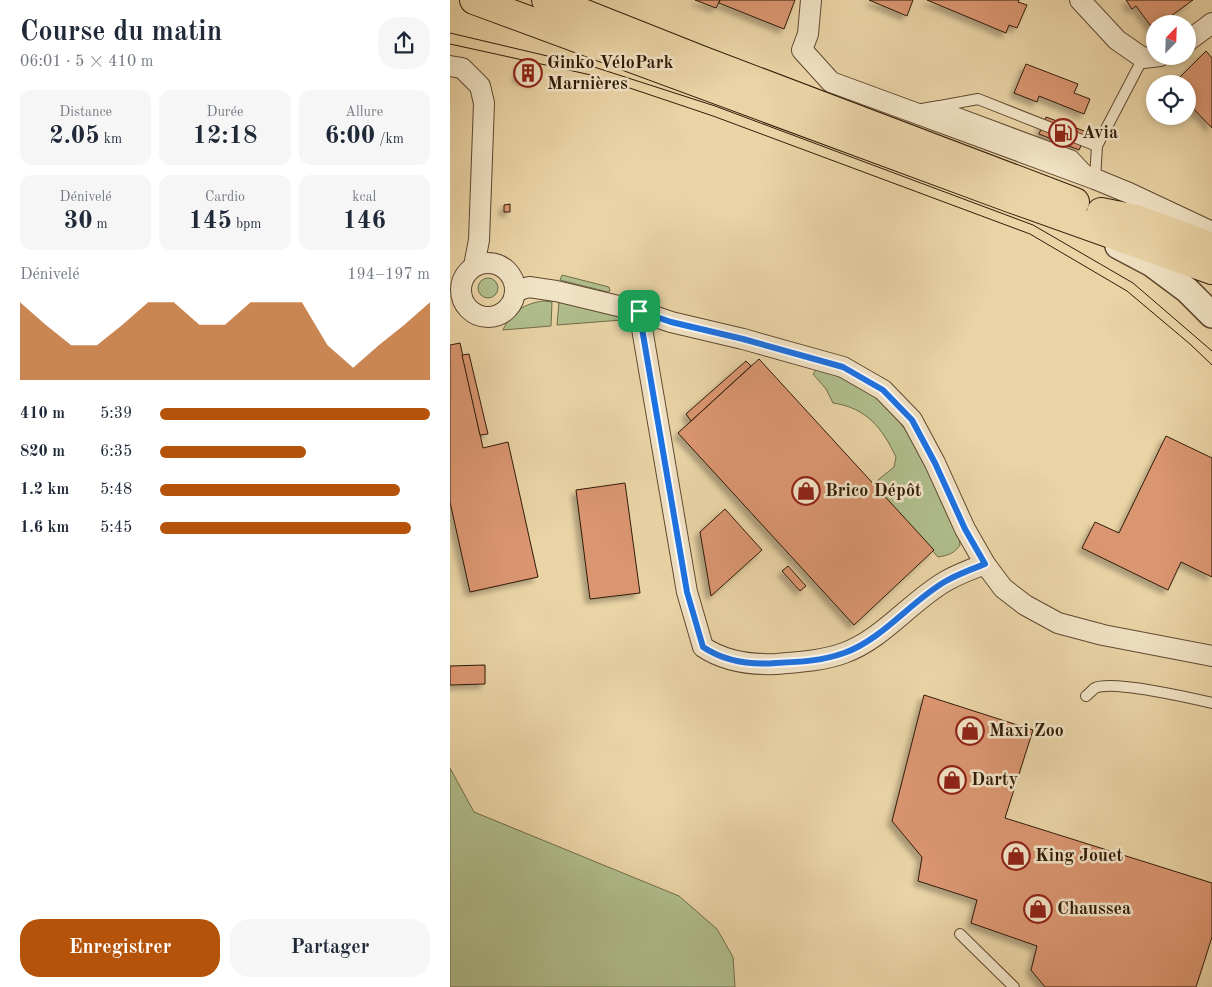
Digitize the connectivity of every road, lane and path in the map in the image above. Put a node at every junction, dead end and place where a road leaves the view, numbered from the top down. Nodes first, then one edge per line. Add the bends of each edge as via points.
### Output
1 (474, 0) edge
2 (546, 0) edge
3 (811, 0) edge
4 (1080, 0) edge
5 (1212, 23) edge
6 (1196, 35) edge
7 (1146, 54) edge
8 (1146, 65) edge
9 (450, 66) edge
10 (939, 106) junction
11 (908, 111) junction
12 (1097, 146) junction
13 (1095, 179) junction
14 (1010, 198) junction
15 (1101, 212) junction
16 (1212, 232) edge
17 (1212, 247) edge
18 (1212, 258) edge
19 (474, 266) junction
20 (1212, 270) edge
21 (516, 291) junction
22 (639, 311) junction
23 (1212, 315) edge
24 (985, 564) junction
25 (1203, 654) edge
26 (1212, 668) edge
27 (1086, 696) dead end
28 (1212, 703) edge
29 (960, 934) dead end
30 (1014, 987) edge

1 - 14 main road
2 - 15 main road
3 - 11 street via 808,34 802,50 831,82
4 - 7 street via 1117,40
5 - 6 street
8 - 12 lane
9 - 19 street via 462,68 480,86 484,103 479,240
10 - 11 lane
10 - 12 lane via 978,99
10 - 13 lane via 1073,156
11 - 13 street
12 - 13 lane
13 - 16 street
14 - 20 main road
14 - 23 street via 1152,264 1187,290
15 - 17 main road via 1136,219
15 - 18 main road via 1133,228
19 - 21 street via 490,262 503,267 513,277
19 - 21 street via 464,277 461,293 473,313 497,316 510,306
21 - 22 street via 529,287 556,291
22 - 24 street via 843,367 883,390 912,420
22 - 24 street via 687,592 703,647 715,655 736,661 769,664 810,662 843,654 863,644 945,581
24 - 25 street via 1003,588 1025,606 1058,623
25 - 26 lane
27 - 28 lane via 1094,688 1109,686 1180,695
29 - 30 lane

